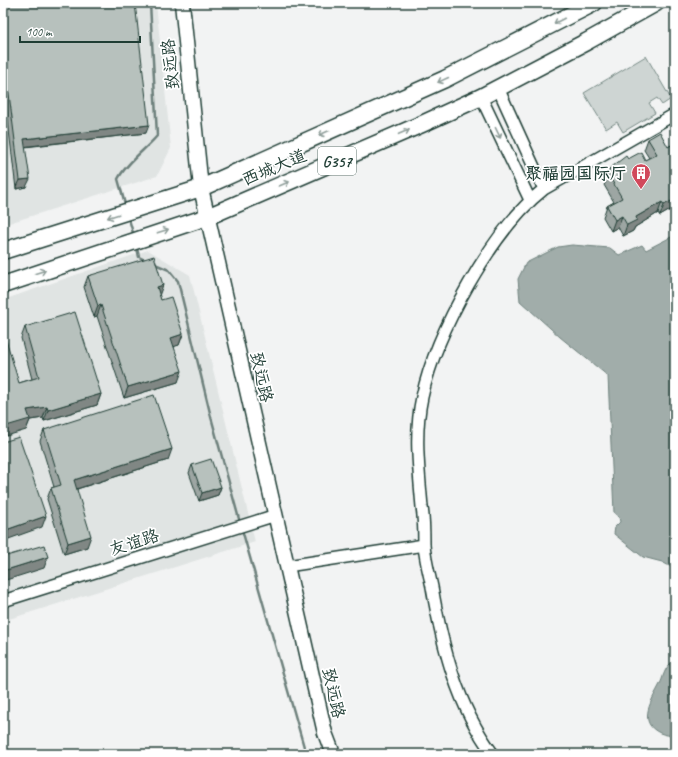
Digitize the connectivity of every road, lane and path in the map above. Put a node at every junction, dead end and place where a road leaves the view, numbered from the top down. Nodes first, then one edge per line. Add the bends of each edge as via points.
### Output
1 (182, 3) edge
2 (594, 3) edge
3 (656, 3) edge
4 (498, 88) junction
5 (481, 97) junction
6 (675, 114) edge
7 (201, 188) junction
8 (544, 189) junction
9 (530, 200) junction
10 (207, 217) junction
11 (3, 251) edge
12 (3, 285) edge
13 (276, 515) junction
14 (424, 545) junction
15 (287, 566) junction
16 (3, 601) edge
17 (333, 754) edge
18 (493, 754) edge

1 - 7 main road, 致远路
2 -> 7 highway, 西城大道 / G357 via 445,79
3 - 4 highway, 西城大道 / G357
4 - 5 highway, 西城大道 / G357
4 - 8 street
5 -> 9 street
10 -> 5 highway, 西城大道 / G357
6 - 8 street
7 - 10 main road, 致远路
7 -> 11 highway, 西城大道 / G357
8 - 9 street
9 - 14 street via 490,249 463,294 428,375 418,420 417,444
12 -> 10 highway, 西城大道 / G357
10 - 13 main road, 致远路
13 - 15 main road, 致远路
13 - 16 street, 友谊路
14 - 15 street
14 - 18 street via 448,660 470,717
15 - 17 main road, 致远路 via 325,733

